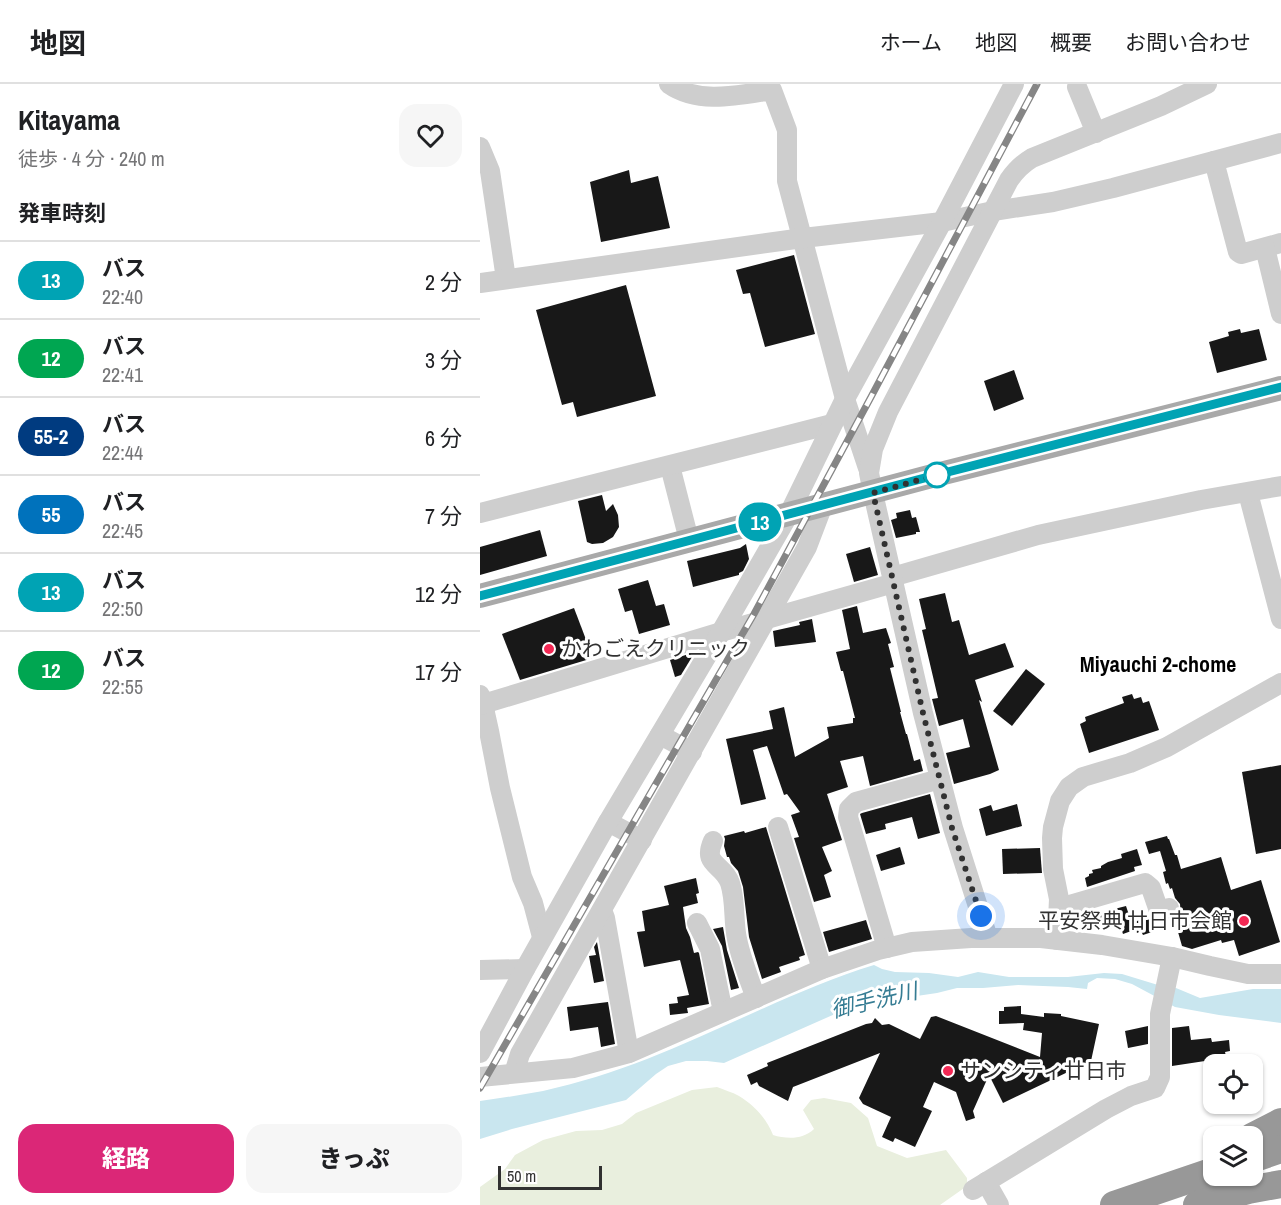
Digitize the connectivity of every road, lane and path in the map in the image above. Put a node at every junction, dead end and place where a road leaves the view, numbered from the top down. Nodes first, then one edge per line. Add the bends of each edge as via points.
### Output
1 (669, 84) edge
2 (1207, 84) edge
3 (772, 87) edge
4 (1077, 87) dead end
5 (1005, 89) edge
6 (1096, 133) junction
7 (1281, 144) edge
8 (480, 147) edge
9 (1214, 161) junction
10 (993, 211) junction
11 (942, 222) junction
12 (803, 238) junction
13 (1273, 246) edge
14 (506, 279) junction
15 (480, 283) edge
16 (1281, 314) edge
17 (1281, 387) edge
18 (845, 399) junction
19 (832, 424) junction
20 (670, 466) junction
21 (871, 483) junction
22 (1281, 486) edge
23 (1248, 493) junction
24 (823, 505) junction
25 (480, 513) edge
26 (789, 514) junction
27 (689, 540) junction
28 (893, 581) junction
29 (480, 596) edge
30 (1281, 619) edge
31 (766, 620) junction
32 (721, 632) junction
33 (1281, 683) edge
34 (481, 701) edge
35 (660, 735) junction
36 (692, 752) junction
37 (940, 779) junction
38 (608, 822) junction
39 (778, 827) dead end
40 (642, 840) junction
41 (713, 841) dead end
42 (1059, 908) junction
43 (1168, 908) dead end
44 (602, 910) junction
45 (697, 923) dead end
46 (542, 938) junction
47 (988, 938) junction
48 (1057, 940) junction
49 (887, 948) junction
50 (1171, 962) junction
51 (525, 969) junction
52 (822, 969) junction
53 (480, 970) edge
54 (1281, 974) edge
55 (756, 998) junction
56 (723, 1012) junction
57 (480, 1053) edge
58 (629, 1053) junction
59 (516, 1073) junction
60 (481, 1078) edge
61 (1281, 1122) edge
62 (1263, 1131) edge
63 (1281, 1149) edge
64 (1263, 1155) edge
65 (1203, 1161) edge
66 (1203, 1176) edge
67 (1281, 1184) edge
68 (1145, 1194) junction
69 (999, 1205) edge
70 (1114, 1205) edge
71 (1197, 1205) edge

1 - 3 street via 713,97
2 - 6 street
3 - 12 street via 787,130 787,181
4 - 6 street
5 - 11 street
6 - 10 street via 1023,164 1009,180
7 - 9 street
8 - 14 street via 490,171
9 - 10 street via 1063,199
9 - 13 street via 1238,252
10 - 11 street
10 - 21 street via 888,412 873,449
11 - 12 street
11 - 18 street
12 - 14 street
12 - 18 street
13 - 16 street
14 - 15 street
17 - 21 main road
18 - 19 street
18 - 21 street
19 - 20 street
19 - 26 street
20 - 25 street
20 - 27 street
21 - 24 main road
21 - 28 street
22 - 23 street
23 - 28 street via 1038,535 899,575
23 - 30 street
24 - 26 main road
24 - 31 street via 807,548
26 - 27 main road
26 - 32 street
27 - 29 main road
28 - 31 street
28 - 37 street
31 - 32 street
31 - 36 street
32 - 34 street
32 - 35 street
33 - 42 street via 1161,750 1083,777 1069,787 1060,801 1052,838
34 - 46 street via 522,877
35 - 36 street
35 - 38 street
36 - 40 street
37 - 47 street
37 - 49 street via 856,802 849,809 848,817
38 - 40 street
38 - 46 street
39 - 52 street
40 - 44 street
41 - 55 street via 709,856 727,875 731,886 737,940
42 - 43 street via 1145,882 1159,911
42 - 48 street
44 - 58 street
44 - 59 street via 520,1054
45 - 56 street via 711,949
46 - 51 street
47 - 48 street
47 - 49 street via 930,940
48 - 50 street via 1102,945
49 - 52 street
50 - 54 street via 1248,974
50 - 69 street via 1160,1014 1160,1077 1155,1088 1106,1109 980,1186
51 - 53 street
51 - 57 street
52 - 55 street
55 - 56 street
56 - 58 street
58 - 59 street via 578,1068
59 - 60 street
61 - 62 highway
63 - 64 highway
65 - 68 highway
66 - 68 highway
67 - 71 highway
68 - 70 highway

